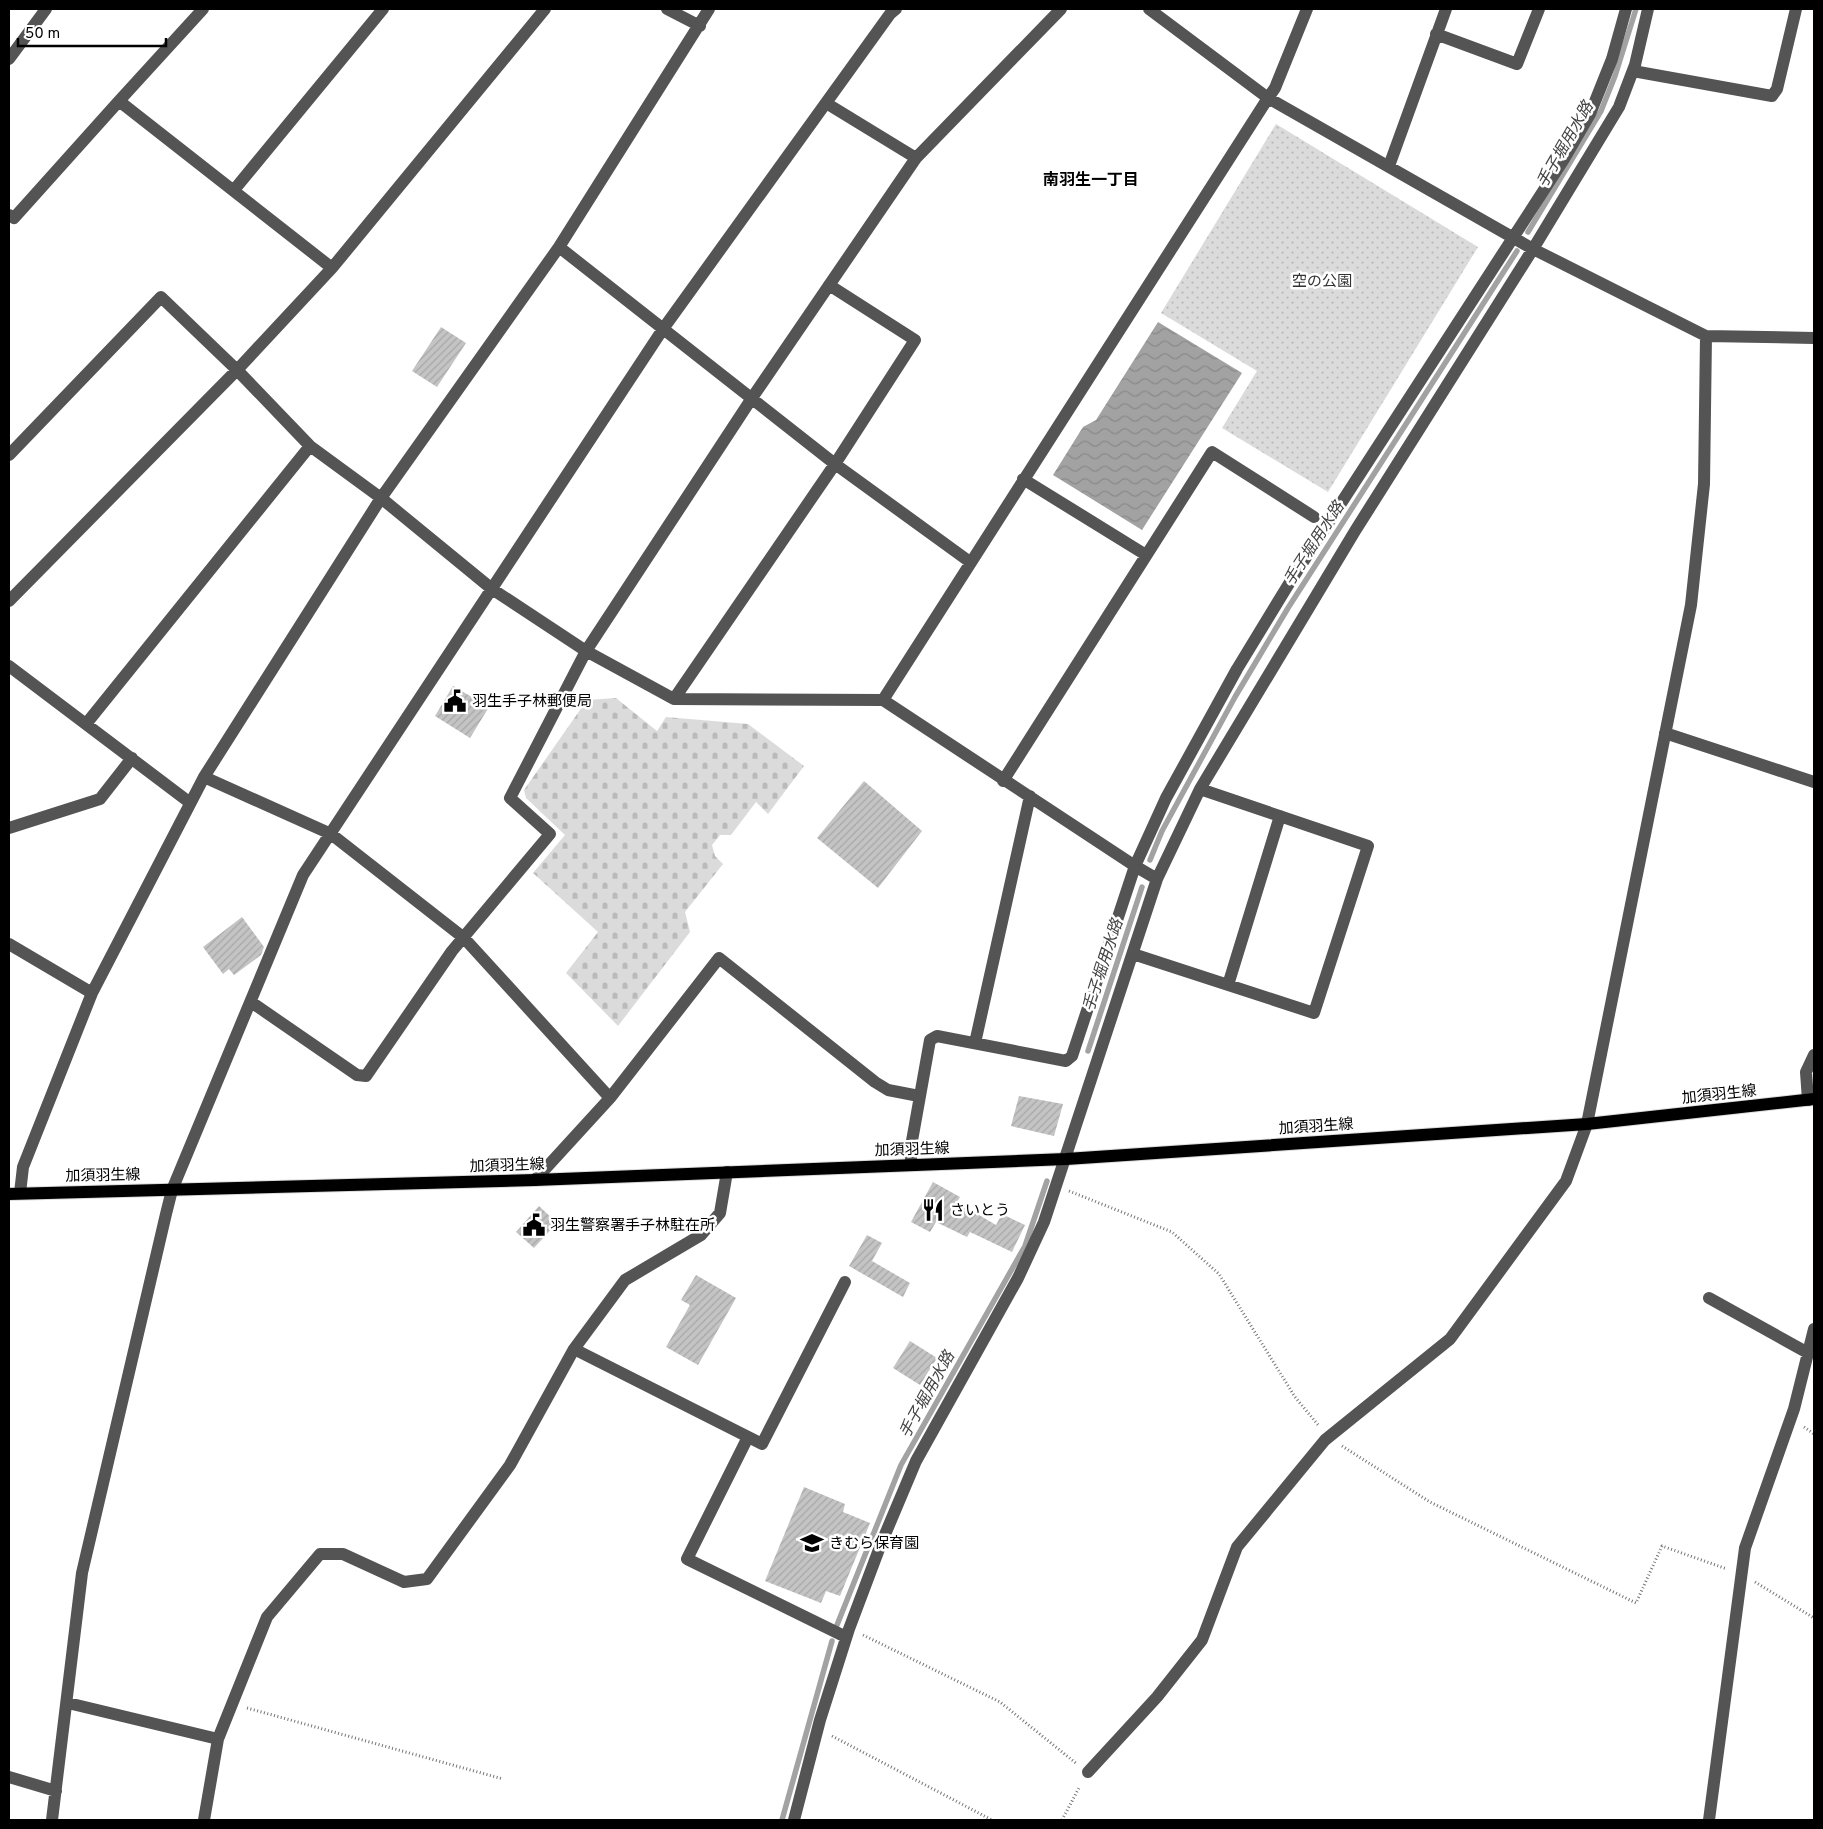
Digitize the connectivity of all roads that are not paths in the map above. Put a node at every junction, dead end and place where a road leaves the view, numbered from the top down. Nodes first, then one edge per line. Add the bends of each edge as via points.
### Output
1 (46, 9) edge
2 (383, 9) edge
3 (545, 9) edge
4 (667, 9) edge
5 (709, 9) edge
6 (896, 9) edge
7 (1061, 9) edge
8 (1149, 9) edge
9 (1307, 9) edge
10 (1446, 9) edge
11 (1539, 9) edge
12 (1626, 9) edge
13 (1648, 9) edge
14 (1796, 9) edge
15 (196, 11) edge
16 (700, 26) junction
17 (1436, 34) junction
18 (9, 59) edge
19 (1633, 71) junction
20 (1268, 98) junction
21 (120, 101) junction
22 (826, 103) junction
23 (916, 158) junction
24 (1389, 166) junction
25 (234, 190) junction
26 (11, 220) edge
27 (1512, 236) junction
28 (559, 247) junction
29 (1533, 249) junction
30 (332, 268) junction
31 (829, 285) junction
32 (663, 330) junction
33 (1706, 336) junction
34 (1814, 338) edge
35 (237, 370) junction
36 (752, 398) junction
37 (310, 446) junction
38 (9, 455) edge
39 (834, 464) junction
40 (1023, 479) junction
41 (381, 498) junction
42 (1314, 517) dead end
43 (1146, 555) junction
44 (970, 562) junction
45 (492, 589) junction
46 (9, 601) edge
47 (586, 651) junction
48 (9, 666) edge
49 (674, 699) junction
50 (883, 700) junction
51 (86, 724) junction
52 (1665, 733) junction
53 (132, 758) junction
54 (204, 777) junction
55 (1003, 781) junction
56 (1814, 782) edge
57 (1200, 789) junction
58 (1030, 796) junction
59 (189, 802) junction
60 (1280, 816) junction
61 (9, 828) edge
62 (331, 834) junction
63 (1135, 866) junction
64 (1157, 879) junction
65 (464, 938) junction
66 (9, 944) edge
67 (1133, 954) junction
68 (1228, 985) junction
69 (92, 993) junction
70 (251, 1002) junction
71 (975, 1043) junction
72 (1814, 1055) edge
73 (919, 1096) junction
74 (610, 1098) junction
75 (1811, 1099) edge
76 (1587, 1124) junction
77 (1066, 1159) junction
78 (912, 1165) junction
79 (727, 1172) junction
80 (535, 1180) junction
81 (172, 1190) junction
82 (14, 1193) edge
83 (845, 1282) dead end
84 (1709, 1298) dead end
85 (1814, 1329) edge
86 (574, 1349) junction
87 (1808, 1353) junction
88 (748, 1437) junction
89 (847, 1633) junction
90 (68, 1703) junction
91 (218, 1739) junction
92 (1088, 1772) road end
93 (9, 1777) edge
94 (56, 1791) junction
95 (52, 1820) edge
96 (204, 1820) edge
97 (794, 1820) edge
98 (1709, 1820) edge

1 - 18 street
2 - 25 street
3 - 30 street
4 - 16 street
5 - 16 street
6 - 22 street
7 - 23 street
8 - 20 street
9 - 20 street
10 - 17 street
11 - 17 street via 1517,64
12 - 27 street via 1612,59 1590,114
13 - 19 street
14 - 19 street via 1777,89 1772,96
15 - 21 street
16 - 28 street
17 - 24 street
19 - 29 street via 1619,107
20 - 24 street
20 - 40 street
21 - 25 street
21 - 26 street
22 - 23 street
22 - 32 street
23 - 31 street
24 - 27 street
25 - 30 street
27 - 29 street
27 - 63 street via 1237,669 1163,805
28 - 32 street
28 - 41 street
29 - 33 street
29 - 57 street via 1355,531
30 - 35 street
31 - 36 street
31 - 39 street via 915,340
32 - 36 street
32 - 45 street
33 - 34 street
33 - 52 street via 1704,484 1690,605
35 - 37 street
35 - 38 street via 161,297
35 - 46 street
36 - 39 street
36 - 47 street
37 - 41 street
37 - 51 street
39 - 44 street
39 - 49 street
40 - 43 street
40 - 44 street
41 - 45 street
41 - 54 street
42 - 43 street via 1212,452
43 - 55 street
44 - 50 street
45 - 47 street
45 - 62 street
47 - 49 street
47 - 65 street via 510,798 550,834
48 - 51 street
49 - 50 street
50 - 55 street
51 - 53 street
52 - 56 street
52 - 76 street
53 - 59 street
53 - 61 street via 100,799
54 - 59 street
54 - 62 street
55 - 58 street
57 - 60 street
57 - 64 street
58 - 63 street
58 - 71 street
59 - 69 street
60 - 68 street
60 - 68 street via 1368,846 1314,1013
62 - 65 street
62 - 70 street via 303,875
63 - 64 street
63 - 71 street via 1072,1056 1066,1061
64 - 67 street
65 - 70 street via 366,1076 357,1076
65 - 74 street
66 - 69 street
67 - 68 street
67 - 77 street
69 - 82 street
70 - 81 street
71 - 73 street via 937,1036 930,1040
72 - 75 street via 1806,1072
73 - 74 street via 888,1090 875,1082 719,958
73 - 78 street via 910,1152
74 - 80 street
75 - 76 main road, 加須羽生線
76 - 77 main road, 加須羽生線
76 - 92 street via 1566,1181 1450,1339 1329,1437 1237,1547 1202,1640
77 - 78 main road, 加須羽生線
77 - 89 street via 1044,1222 1018,1278 916,1461
78 - 79 main road, 加須羽生線
79 - 80 main road, 加須羽生線
79 - 86 street via 720,1213 701,1235 625,1280
80 - 81 main road, 加須羽生線
81 - 82 main road, 加須羽生線
81 - 90 street via 82,1573
83 - 88 street via 762,1444
84 - 87 street
85 - 87 street
86 - 88 street
86 - 91 street via 510,1465 427,1579 404,1582 343,1554 320,1554 267,1617
87 - 98 street via 1794,1409 1745,1548
88 - 89 street via 687,1559
89 - 97 street
90 - 91 street
90 - 94 street
91 - 96 street
93 - 94 street
94 - 95 street

